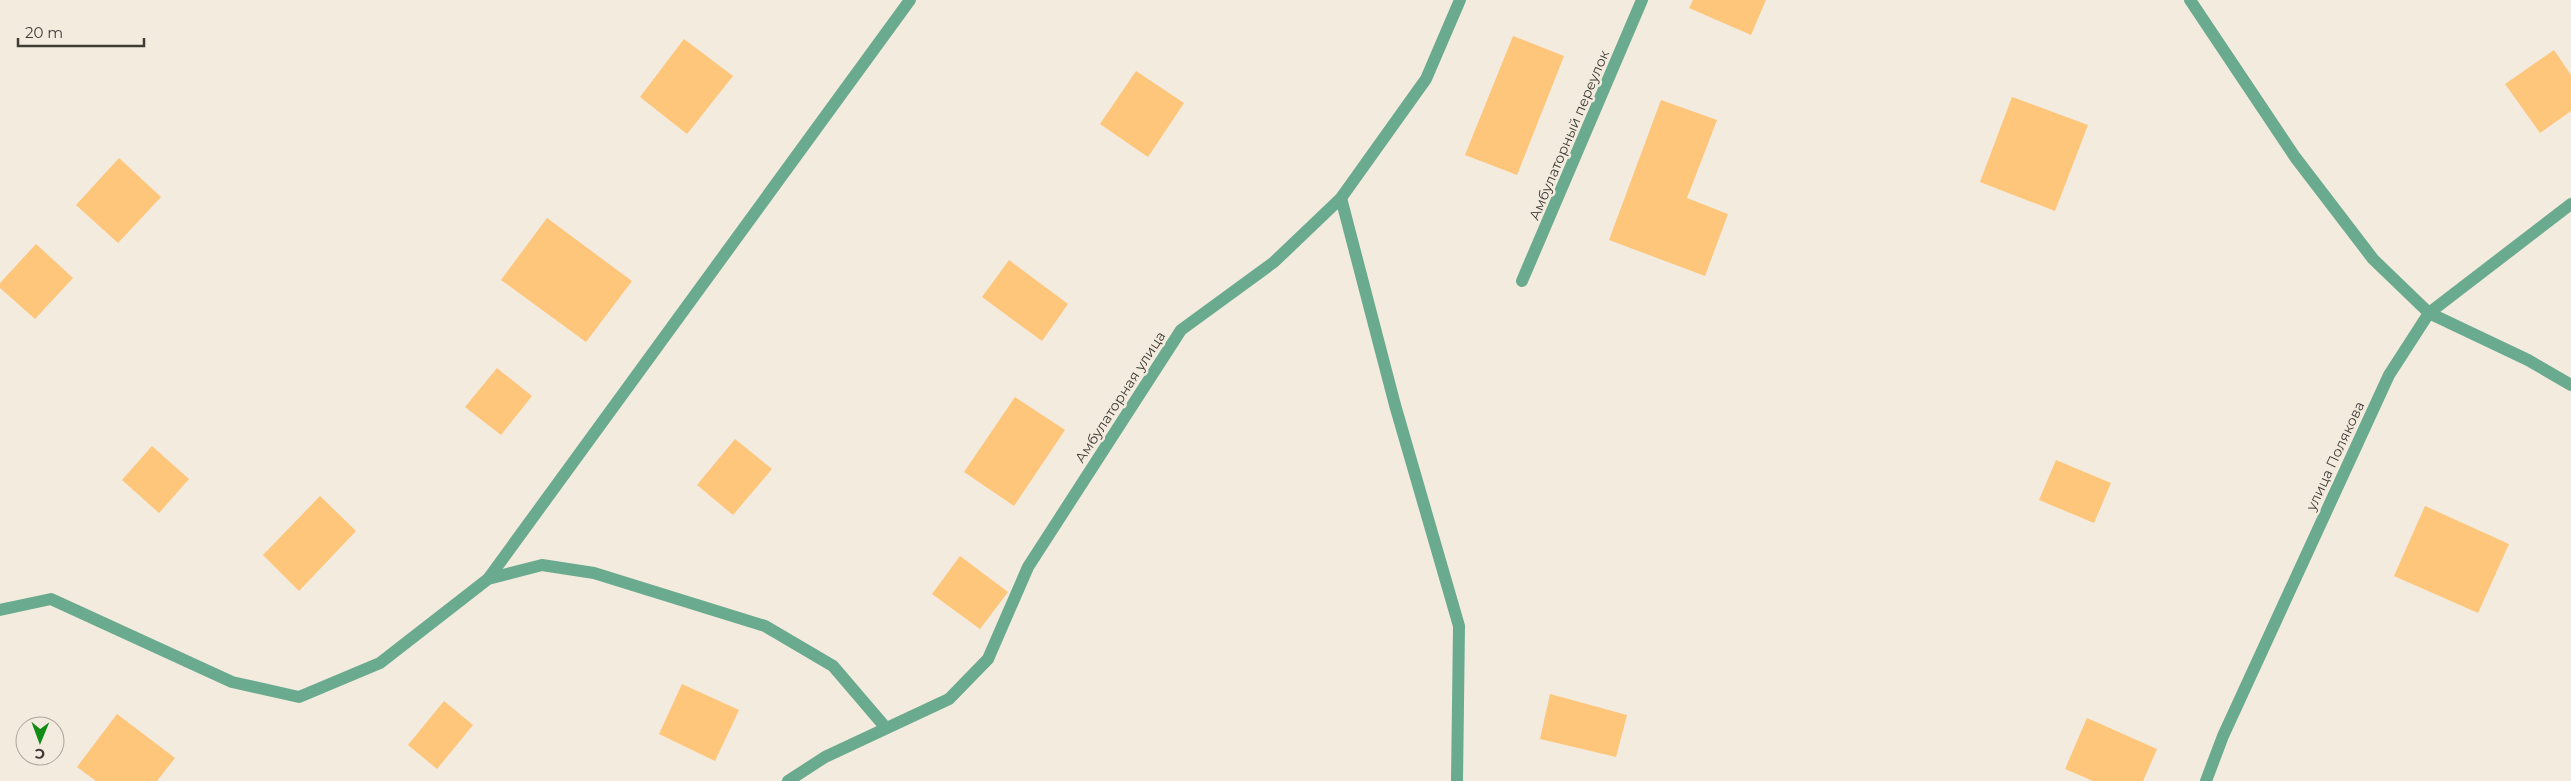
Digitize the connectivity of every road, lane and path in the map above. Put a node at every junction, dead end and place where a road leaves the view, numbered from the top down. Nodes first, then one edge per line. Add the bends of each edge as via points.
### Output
1 (910, 0) edge
2 (1460, 0) edge
3 (1642, 0) edge
4 (2190, 0) edge
5 (1341, 198) junction
6 (2571, 204) edge
7 (1522, 281) dead end
8 (2429, 313) junction
9 (2571, 385) edge
10 (488, 579) junction
11 (0, 610) edge
12 (886, 728) junction
13 (788, 781) edge
14 (1457, 781) edge
15 (2206, 781) edge

1 - 10 street
2 - 5 street, Амбулаторная улица via 1426,79
3 - 7 street, Амбулаторный переулок
4 - 8 street via 2295,156 2372,259
5 - 12 street, Амбулаторная улица via 1274,262 1181,330 1028,567 988,659 950,699
5 - 14 street via 1395,405 1459,626
6 - 8 street, улица Полякова
8 - 9 street via 2528,360
8 - 15 street, улица Полякова via 2389,375 2223,736
10 - 11 street via 380,662 299,697 232,682 51,599
10 - 12 street via 542,564 594,573 765,626 833,666
12 - 13 street, Амбулаторная улица via 825,757

